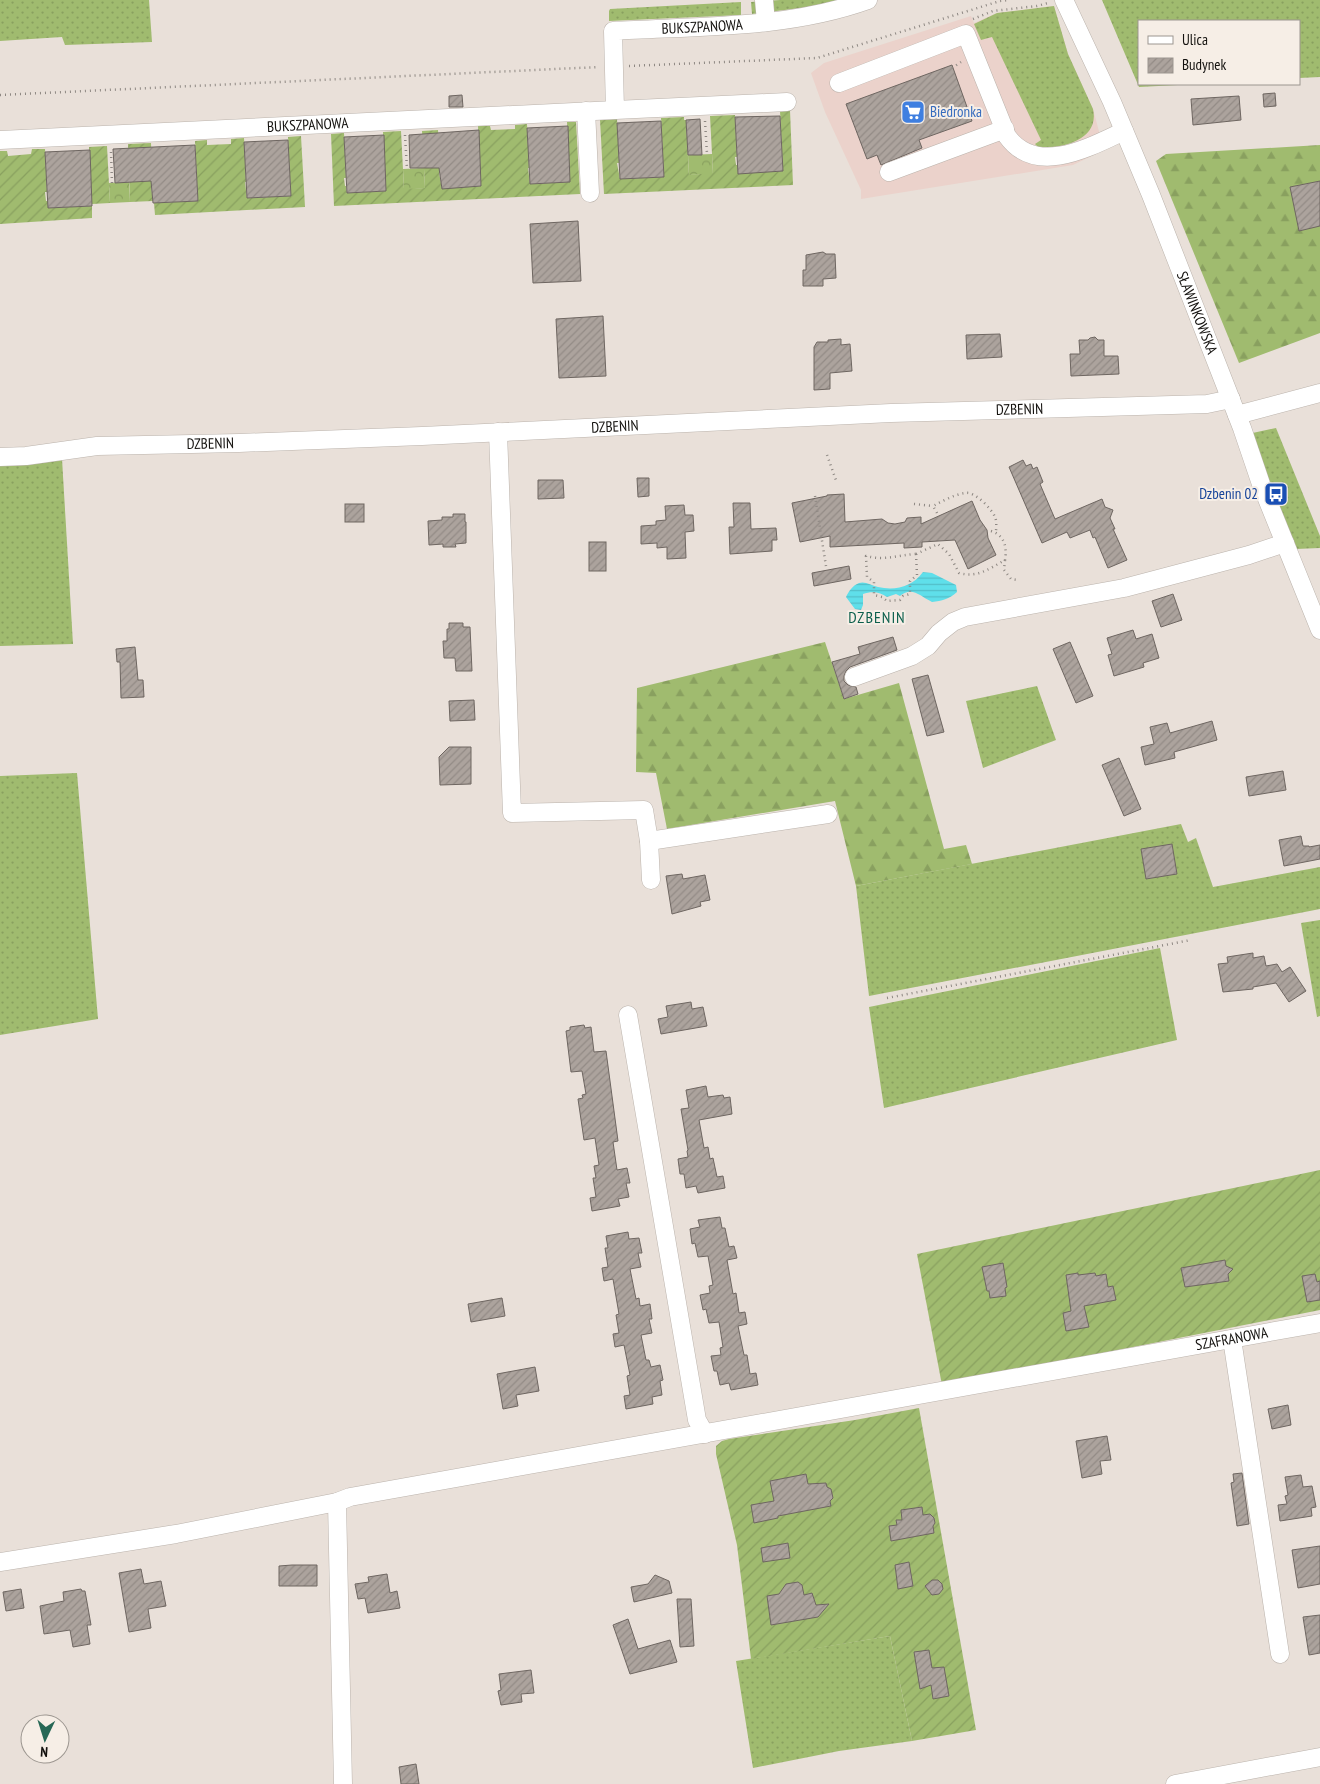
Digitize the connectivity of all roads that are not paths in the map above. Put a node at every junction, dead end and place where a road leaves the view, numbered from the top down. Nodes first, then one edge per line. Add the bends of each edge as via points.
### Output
1 (764, 0) edge
2 (868, 0) edge
3 (1059, 1) edge
4 (766, 22) junction
5 (839, 83) dead end
6 (787, 102) dead end
7 (615, 110) junction
8 (586, 111) junction
9 (1002, 124) junction
10 (977, 128) dead end
11 (1124, 131) junction
12 (0, 140) edge
13 (889, 172) dead end
14 (590, 193) dead end
15 (1320, 393) edge
16 (1231, 399) junction
17 (1237, 415) junction
18 (498, 432) junction
19 (0, 456) edge
20 (1285, 543) junction
21 (1320, 630) edge
22 (854, 677) dead end
23 (828, 814) dead end
24 (649, 841) junction
25 (651, 880) dead end
26 (628, 1015) dead end
27 (1320, 1323) edge
28 (1232, 1339) junction
29 (705, 1434) junction
30 (338, 1502) junction
31 (0, 1562) edge
32 (1280, 1654) dead end
33 (1320, 1757) edge
34 (343, 1784) edge
35 (1176, 1784) edge

1 - 4 street
2 - 4 street, BUKSZPANOWA
3 - 11 street, SŁAWINKOWSKA
4 - 7 street, BUKSZPANOWA via 613,31
5 - 9 street via 966,34
6 - 7 street, BUKSZPANOWA
7 - 8 street, BUKSZPANOWA
8 - 12 street, BUKSZPANOWA
8 - 14 street
9 - 10 street
9 - 11 street via 1019,148 1046,157 1065,156
9 - 13 street
11 - 16 street, SŁAWINKOWSKA
15 - 17 street
16 - 17 street, SŁAWINKOWSKA
16 - 18 street, DZBENIN via 1207,404 891,413
17 - 20 street, SŁAWINKOWSKA
18 - 19 street, DZBENIN via 97,446 26,456
18 - 24 street via 512,813 644,810
20 - 21 street, SŁAWINKOWSKA
20 - 22 street via 1124,588 965,617 953,622 928,646 912,656
23 - 24 street
24 - 25 street
26 - 29 street via 697,1420
27 - 28 street, SZAFRANOWA
28 - 29 street, SZAFRANOWA
28 - 32 street
29 - 30 street, SZAFRANOWA via 350,1497
30 - 31 street, SZAFRANOWA via 176,1534
30 - 34 street
33 - 35 street

